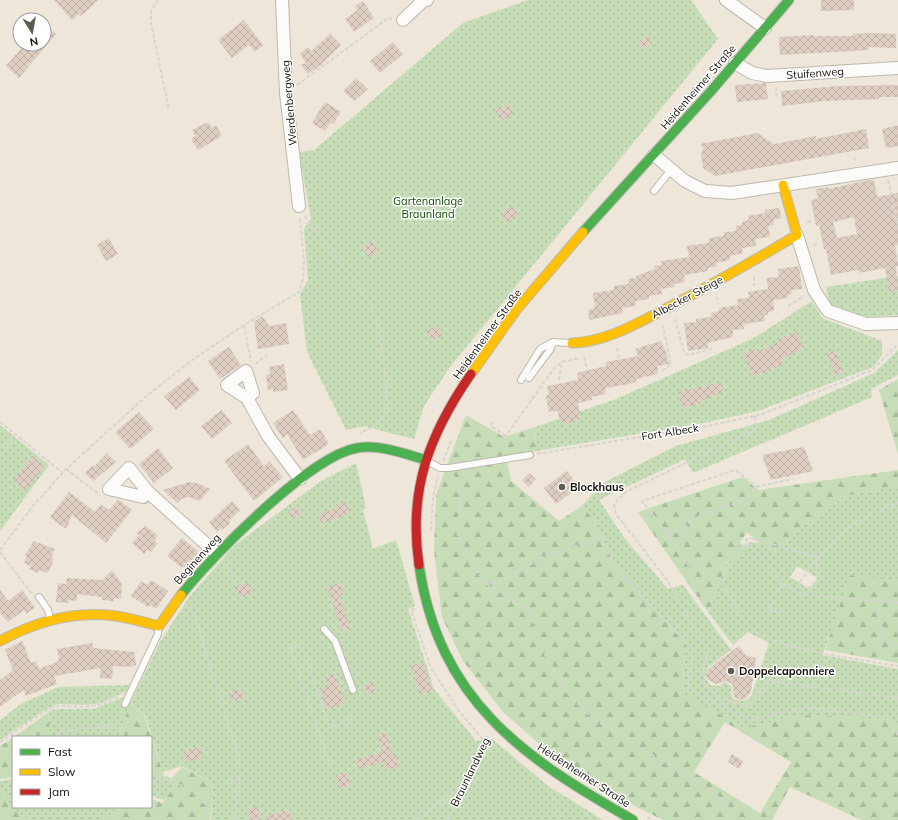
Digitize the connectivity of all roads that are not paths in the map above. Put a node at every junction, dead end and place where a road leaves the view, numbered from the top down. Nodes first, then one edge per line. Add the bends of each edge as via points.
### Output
1 (282, 0) edge
2 (427, 0) edge
3 (726, 0) edge
4 (789, 0) edge
5 (403, 20) road end
6 (765, 28) junction
7 (735, 63) junction
8 (898, 68) edge
9 (654, 155) junction
10 (892, 168) edge
11 (671, 170) junction
12 (783, 185) junction
13 (654, 191) dead end
14 (299, 206) road end
15 (797, 234) junction
16 (898, 323) edge
17 (553, 342) junction
18 (572, 343) joint
19 (529, 378) dead end
20 (521, 380) dead end
21 (247, 398) junction
22 (530, 455) road end
23 (426, 460) junction
24 (300, 479) junction
25 (148, 491) dead end
26 (216, 553) junction
27 (40, 598) road end
28 (50, 620) junction
29 (159, 626) junction
30 (324, 629) dead end
31 (0, 641) edge
32 (353, 690) dead end
33 (125, 704) road end
34 (633, 820) edge

1 - 14 street, Werdenbergweg via 286,93
2 - 5 street
3 - 6 street
4 - 6 main road, Heidenheimer Straße
6 - 7 main road, Heidenheimer Straße
7 - 8 street, Stuifenweg via 752,73 767,76
7 - 9 main road, Heidenheimer Straße
9 - 11 street
9 - 23 main road, Heidenheimer Straße via 568,249 474,368 446,415
10 - 12 street
11 - 12 street via 685,181 705,191 732,193
11 - 13 lane
12 - 15 main road
15 - 16 street via 814,290 828,311 866,324
15 - 18 main road, Albecker Steige via 660,312 614,334
17 - 18 lane
17 - 19 lane
17 - 20 lane via 540,349
21 - 21 street via 227,385 246,371 253,393
21 - 24 street via 268,436
22 - 23 lane via 448,468 440,468
23 - 24 main road, Beginenweg via 377,448 357,448 336,457
23 - 34 main road, Heidenheimer Straße via 418,492 417,556 427,607 442,648 476,703 495,725 546,766
24 - 26 main road, Beginenweg
25 - 26 street
26 - 29 main road, Beginenweg
27 - 28 lane via 48,610
28 - 29 main road via 108,615
28 - 31 main road via 31,625
29 - 33 lane via 158,634
30 - 32 lane via 335,641

